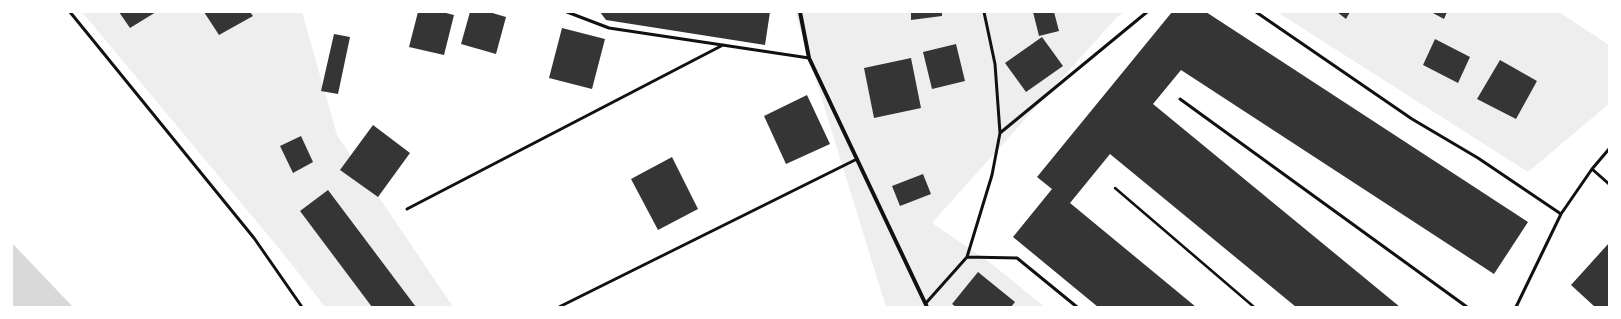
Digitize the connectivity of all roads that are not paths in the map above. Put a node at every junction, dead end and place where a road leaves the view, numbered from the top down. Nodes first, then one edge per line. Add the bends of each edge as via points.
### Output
1 (70, 12) edge
2 (567, 12) edge
3 (800, 12) edge
4 (984, 12) edge
5 (1147, 12) edge
6 (1256, 12) edge
7 (723, 45) junction
8 (809, 58) junction
9 (1180, 99) dead end
10 (1000, 133) junction
11 (1609, 149) edge
12 (857, 159) junction
13 (1592, 168) junction
14 (1609, 184) edge
15 (407, 209) dead end
16 (1562, 214) junction
17 (967, 257) junction
18 (926, 305) edge
19 (302, 307) edge
20 (559, 307) edge
21 (1077, 307) edge
22 (1467, 307) edge
23 (1516, 307) edge

1 - 19 lane via 254,238
2 - 7 lane via 609,28
3 - 8 street
4 - 10 lane via 995,64
5 - 10 lane
6 - 16 lane via 1412,119 1478,158
7 - 8 lane
7 - 15 lane
8 - 12 street
9 - 22 lane
10 - 17 lane via 992,175
11 - 13 lane
12 - 18 street
12 - 20 lane
13 - 14 lane
13 - 16 lane
16 - 23 lane
17 - 18 lane
17 - 21 lane via 1017,258

